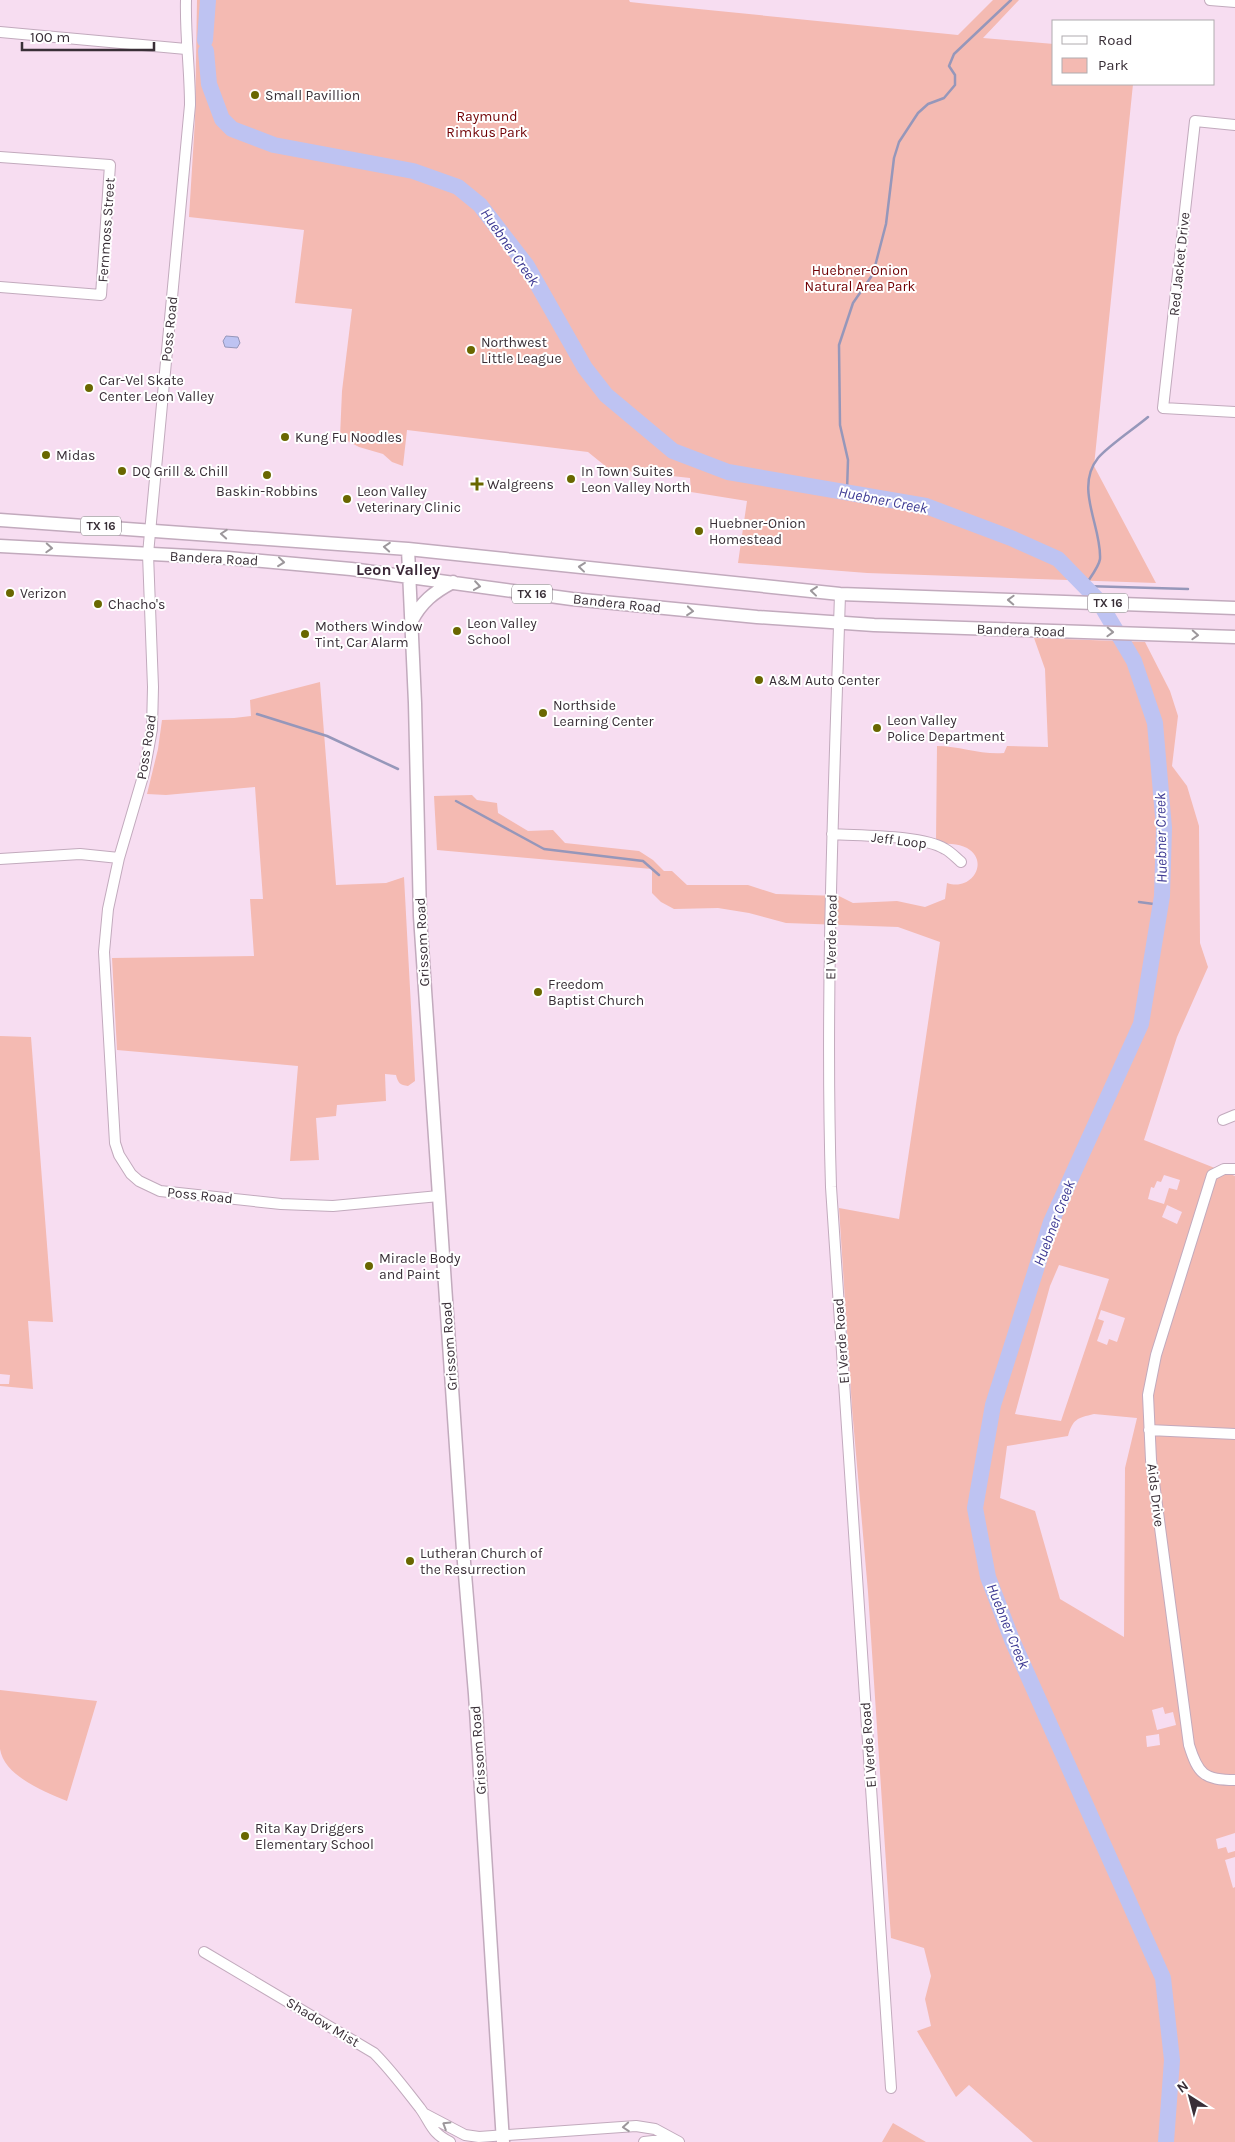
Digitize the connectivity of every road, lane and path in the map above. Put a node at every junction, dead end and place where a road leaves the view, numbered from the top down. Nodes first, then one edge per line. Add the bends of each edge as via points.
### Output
1 (186, 0) edge
2 (1210, 0) edge
3 (1235, 2) edge
4 (0, 32) edge
5 (186, 49) junction
6 (1235, 125) edge
7 (0, 157) edge
8 (0, 287) edge
9 (1235, 412) edge
10 (0, 520) edge
11 (150, 529) junction
12 (0, 546) edge
13 (408, 549) junction
14 (148, 554) junction
15 (409, 577) junction
16 (453, 582) junction
17 (840, 594) junction
18 (1235, 608) edge
19 (411, 622) junction
20 (839, 623) junction
21 (1235, 637) edge
22 (832, 834) junction
23 (0, 858) edge
24 (119, 858) junction
25 (960, 862) dead end
26 (1235, 1115) edge
27 (1223, 1120) dead end
28 (1235, 1169) edge
29 (439, 1196) junction
30 (1149, 1430) junction
31 (1235, 1434) edge
32 (1235, 1780) edge
33 (204, 1952) dead end
34 (891, 2088) dead end
35 (425, 2114) junction
36 (503, 2138) edge
37 (675, 2141) edge
38 (450, 2142) edge
39 (644, 2142) edge

1 - 5 street, Poss Road
2 - 3 street
4 - 5 street
5 - 11 street, Poss Road via 190,105
6 - 9 street, Red Jacket Drive via 1194,121 1163,408
7 - 8 street, Fernmoss Street via 110,165 101,295
10 - 11 main road, Bandera Road / TX 16
13 -> 11 main road, Bandera Road / TX 16
11 - 14 street, Poss Road
12 -> 14 main road, Bandera Road / TX 16
13 - 15 main road, Grissom Road
17 -> 13 main road, Bandera Road / TX 16
14 -> 15 main road, Bandera Road / TX 16 via 352,569
14 - 24 street, Poss Road via 152,729 144,773
15 - 16 main road, Bandera Road / TX 16
15 - 19 main road, Grissom Road
16 - 19 main road via 428,598
16 -> 20 main road, Bandera Road / TX 16 via 572,599
18 -> 17 main road, Bandera Road / TX 16
17 - 20 street, El Verde Road
19 - 29 main road, Grissom Road via 420,908
20 -> 21 main road, Bandera Road / TX 16
20 - 22 street, El Verde Road
22 - 25 street, Jeff Loop via 898,837 935,844
22 - 34 street, El Verde Road via 830,1187
23 - 24 street via 80,854
24 - 29 street, Poss Road via 108,909 104,952 115,1136 119,1155 131,1174 139,1182 160,1191 281,1204 333,1206
26 - 27 street
28 - 30 street, Aids Drive via 1217,1171 1208,1186 1156,1355 1148,1395
29 - 36 main road, Grissom Road
30 - 31 street
30 - 32 street, Aids Drive via 1189,1745 1194,1760 1205,1774 1215,1780
33 - 35 street, Shadow Mist via 374,2053
36 -> 35 street, Shadow Mist via 465,2135
35 - 38 street, Shadow Mist via 432,2130
37 -> 36 street, Shadow Mist via 655,2130 636,2126
37 - 39 street, Shadow Mist

